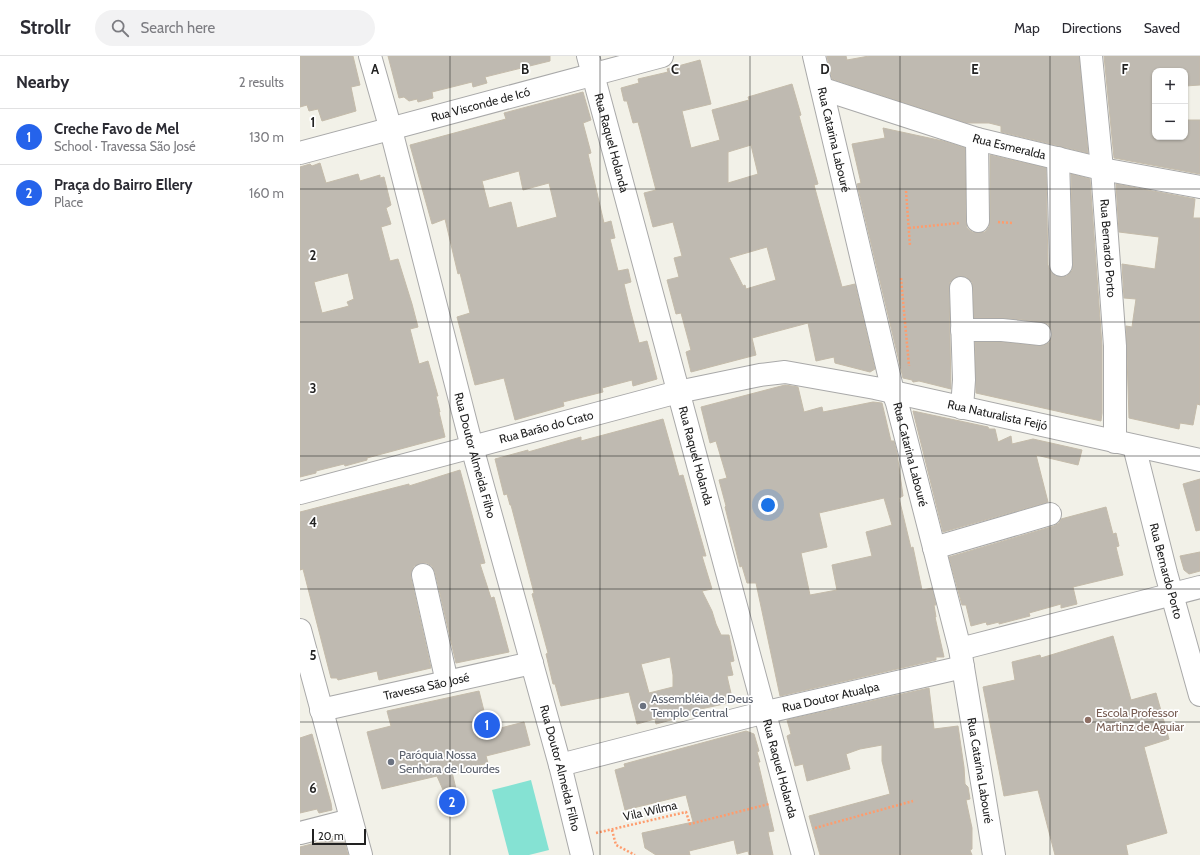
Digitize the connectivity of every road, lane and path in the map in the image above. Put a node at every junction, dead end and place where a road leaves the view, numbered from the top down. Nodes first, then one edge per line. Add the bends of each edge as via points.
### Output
1 (370, 56) edge
2 (662, 56) edge
3 (814, 56) edge
4 (1091, 56) edge
5 (591, 65) edge
6 (823, 89) junction
7 (391, 130) junction
8 (976, 139) junction
9 (300, 153) edge
10 (1058, 158) junction
11 (1102, 168) junction
12 (1200, 187) edge
13 (906, 191) dead end
14 (978, 222) dead end
15 (910, 246) dead end
16 (1060, 265) dead end
17 (901, 278) dead end
18 (961, 288) dead end
19 (962, 330) junction
20 (1040, 334) dead end
21 (795, 373) joint
22 (678, 392) junction
23 (902, 394) junction
24 (962, 408) junction
25 (1124, 444) junction
26 (472, 447) junction
27 (1200, 460) edge
28 (300, 493) edge
29 (1050, 514) dead end
30 (934, 548) junction
31 (423, 575) dead end
32 (1200, 587) edge
33 (1172, 594) junction
34 (300, 630) edge
35 (961, 658) junction
36 (532, 663) junction
37 (447, 682) junction
38 (1200, 695) edge
39 (321, 710) junction
40 (765, 712) junction
41 (560, 765) junction
42 (788, 799) junction
43 (913, 801) dead end
44 (351, 820) junction
45 (811, 829) dead end
46 (612, 830) junction
47 (300, 833) edge
48 (580, 846) edge
49 (361, 855) edge
50 (635, 855) edge
51 (803, 855) edge
52 (994, 855) edge

1 - 7 street, Rua Doutor Almeida Filho
2 - 5 street, Rua Visconde de Icó
3 - 6 street, Rua Catarina Labouré
4 - 11 street, Rua Bernardo Porto
5 - 7 street, Rua Visconde de Icó
5 - 22 street, Rua Raquel Holanda
6 - 8 street, Rua Esmeralda
6 - 23 street, Rua Catarina Labouré
7 - 9 street, Rua Visconde de Icó
7 - 26 street, Rua Doutor Almeida Filho
8 - 10 street, Rua Esmeralda
8 - 14 street
10 - 11 street, Rua Esmeralda
10 - 16 street
11 - 12 street, Rua Esmeralda
11 - 25 street, Rua Bernardo Porto
13 - 15 path
17 - 23 path
18 - 19 street
19 - 20 street via 1002,330
19 - 24 street
21 - 22 street, Rua Barão do Crato via 760,375
21 - 23 street, Rua Naturalista Feijó
22 - 26 street, Rua Barão do Crato
22 - 40 street, Rua Raquel Holanda
23 - 24 street, Rua Naturalista Feijó
23 - 30 street, Rua Catarina Labouré via 898,407
24 - 25 street, Rua Naturalista Feijó
25 - 27 street, Rua Naturalista Feijó
25 - 33 street, Rua Bernardo Porto
26 - 28 street, Rua Barão do Crato
26 - 36 street, Rua Doutor Almeida Filho
29 - 30 street
30 - 35 street, Rua Catarina Labouré
31 - 37 street
32 - 33 street, Rua Doutor Atualpa
33 - 35 street, Rua Doutor Atualpa
33 - 38 street, Rua Bernardo Porto
34 - 39 street
35 - 40 street, Rua Doutor Atualpa
35 - 52 street, Rua Catarina Labouré
36 - 37 street, Travessa São José
36 - 41 street, Rua Doutor Almeida Filho
37 - 39 street, Travessa São José
39 - 44 street
40 - 41 street, Rua Doutor Atualpa
40 - 42 street, Rua Raquel Holanda
41 - 48 street, Rua Doutor Almeida Filho
42 - 46 path, Vila Wilma via 690,824 686,812
42 - 51 street, Rua Raquel Holanda
43 - 45 path
44 - 47 street
44 - 49 street
46 - 48 path, Vila Wilma
46 - 50 path via 616,845

